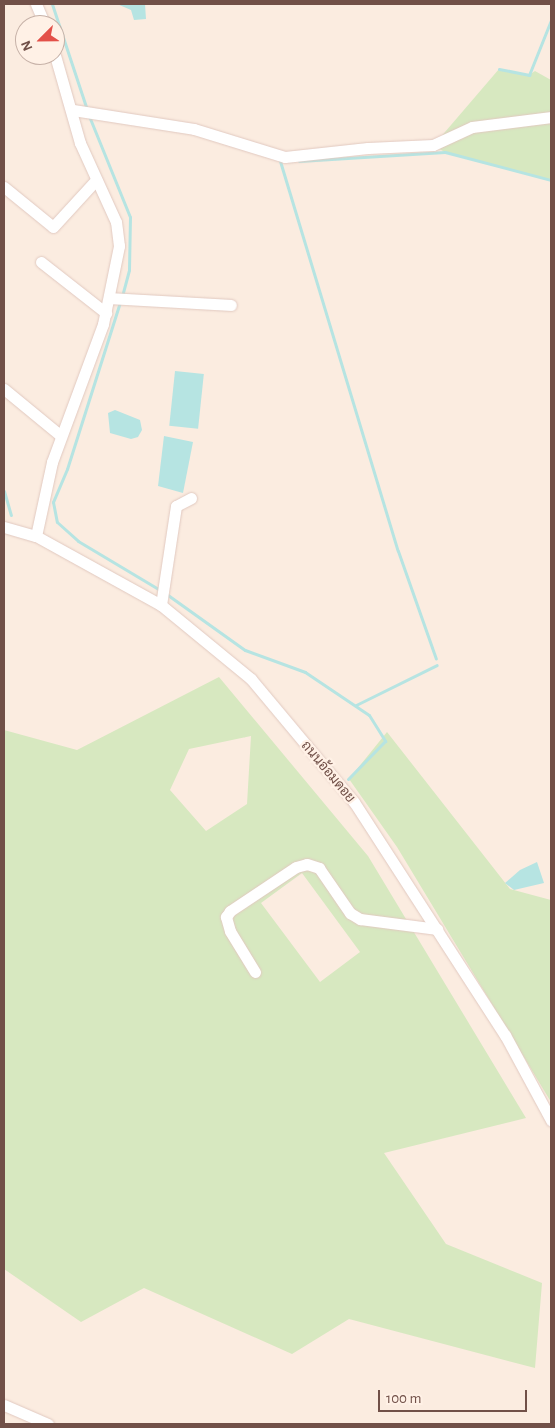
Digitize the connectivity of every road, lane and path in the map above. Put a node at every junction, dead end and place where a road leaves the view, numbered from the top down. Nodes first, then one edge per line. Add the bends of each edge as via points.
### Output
1 (58, 65) edge
2 (73, 110) junction
3 (551, 117) edge
4 (96, 180) junction
5 (4, 188) edge
6 (41, 262) dead end
7 (109, 298) junction
8 (231, 305) dead end
9 (106, 313) junction
10 (4, 389) edge
11 (61, 436) junction
12 (191, 498) dead end
13 (4, 527) edge
14 (36, 536) junction
15 (161, 605) junction
16 (437, 929) junction
17 (255, 972) dead end
18 (551, 1120) edge
19 (4, 1405) edge
20 (48, 1424) edge

1 - 2 street
2 - 3 street via 194,129 285,157 368,148 433,146 472,127
2 - 4 street via 80,143
4 - 5 street via 53,227
4 - 7 street via 116,222 119,246
6 - 9 street
7 - 8 street
7 - 9 street
9 - 11 street
10 - 11 street
11 - 14 street
12 - 15 street via 176,506
13 - 14 street, ถนนอ้อมดอย
14 - 15 street, ถนนอ้อมดอย
15 - 16 street, ถนนอ้อมดอย via 251,679 354,802
16 - 17 street via 360,919 350,913 319,868 307,864 296,867 226,917 230,931
16 - 18 street, ถนนอ้อมดอย via 505,1035
19 - 20 street

